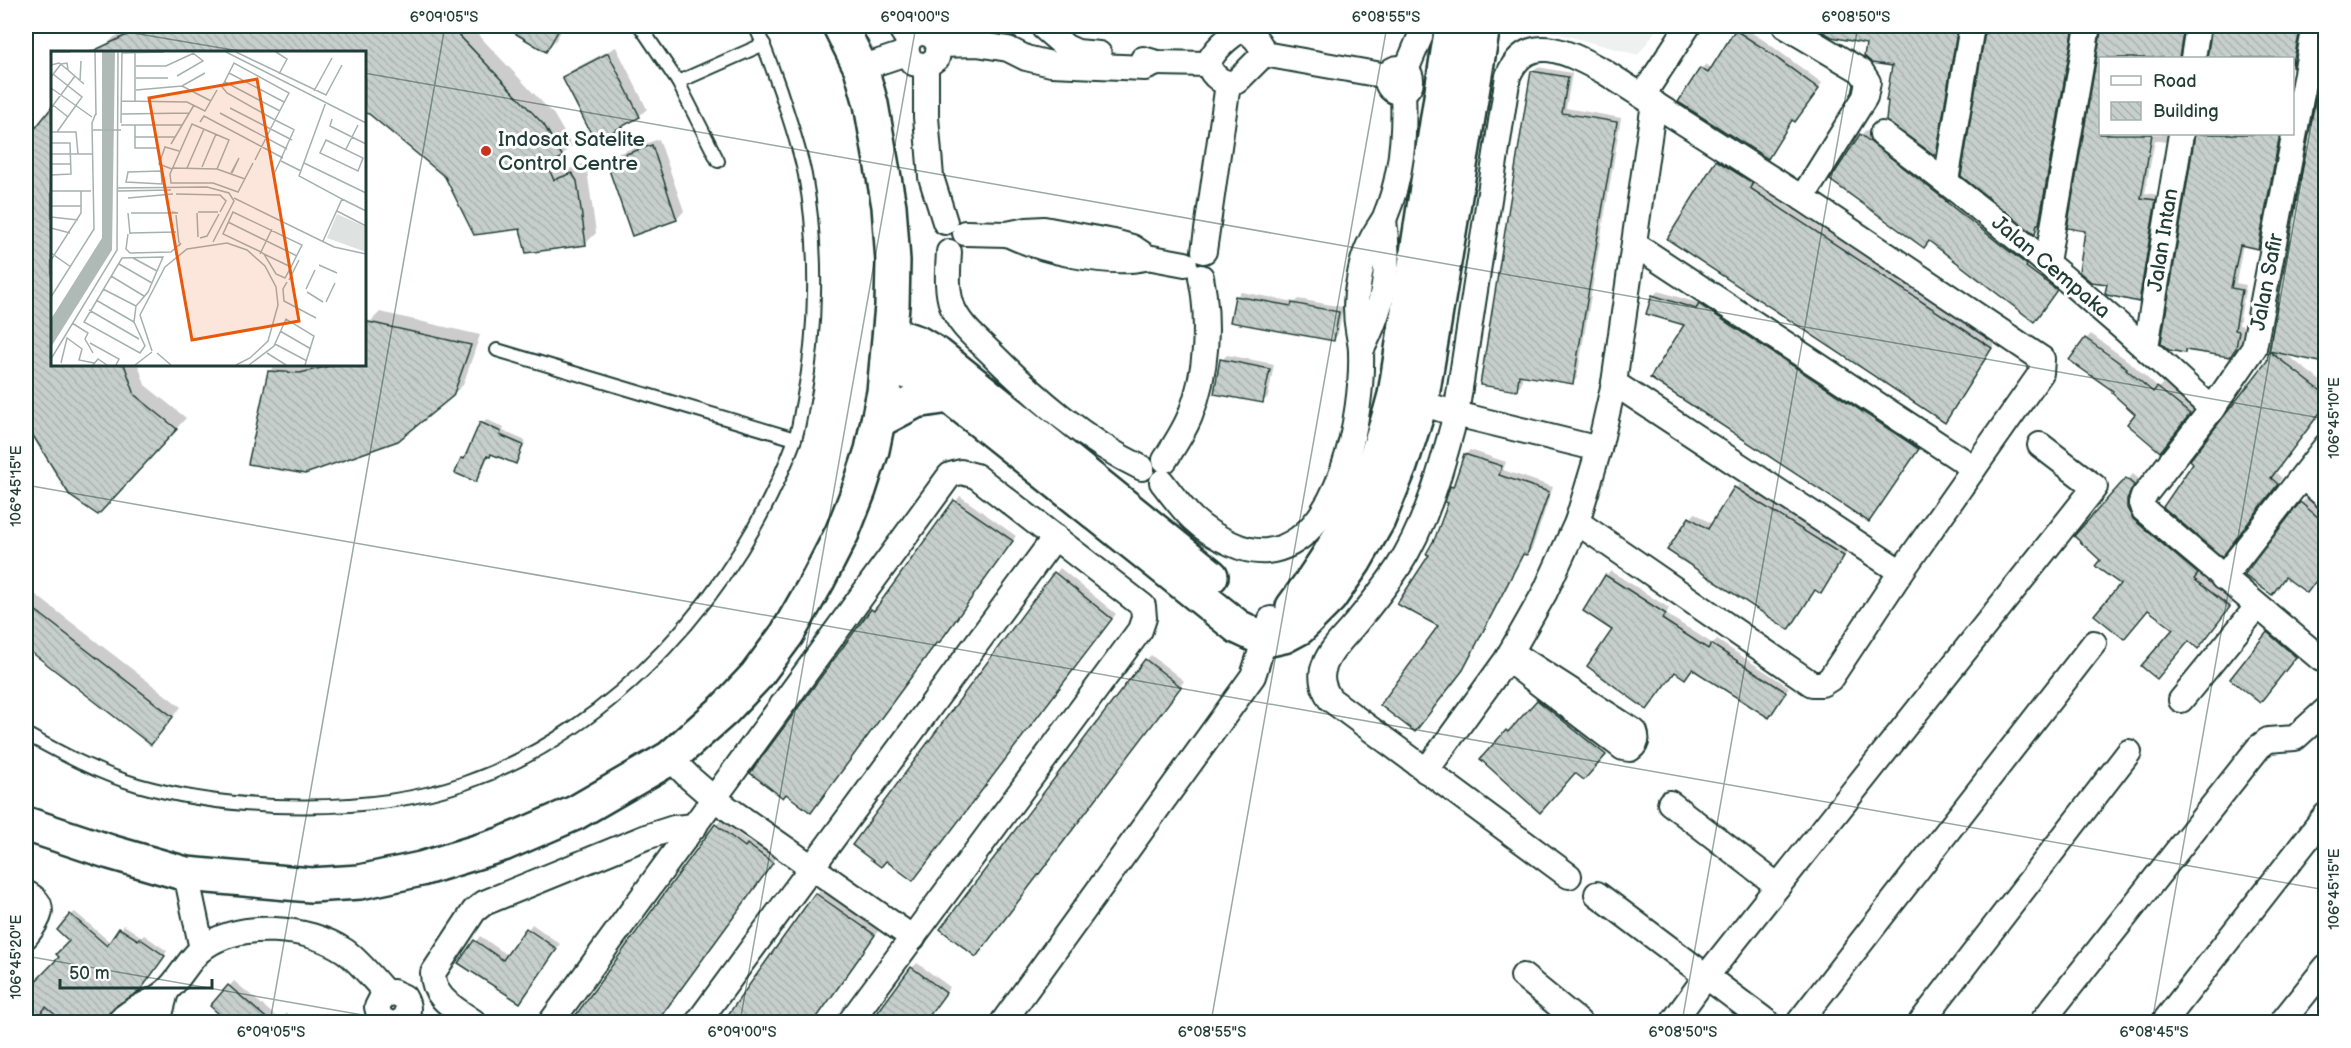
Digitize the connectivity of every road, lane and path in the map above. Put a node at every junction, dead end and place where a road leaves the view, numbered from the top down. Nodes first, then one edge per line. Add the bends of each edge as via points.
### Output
1 (640, 26) edge
2 (755, 26) edge
3 (840, 26) edge
4 (1421, 26) edge
5 (1452, 26) edge
6 (1483, 26) edge
7 (1688, 26) edge
8 (1785, 26) edge
9 (1972, 26) edge
10 (2088, 26) edge
11 (2198, 26) edge
12 (2315, 26) edge
13 (1044, 27) edge
14 (1242, 28) edge
15 (904, 39) edge
16 (764, 44) junction
17 (939, 45) junction
18 (1008, 49) junction
19 (1264, 54) junction
20 (2193, 57) edge
21 (1157, 63) junction
22 (1208, 64) junction
23 (926, 66) junction
24 (861, 68) junction
25 (1399, 79) junction
26 (678, 82) junction
27 (1228, 84) junction
28 (1648, 99) junction
29 (1882, 134) dead end
30 (2181, 135) edge
31 (718, 161) dead end
32 (1946, 181) junction
33 (1802, 198) junction
34 (955, 228) junction
35 (1634, 244) junction
36 (2047, 262) junction
37 (1197, 264) junction
38 (2146, 347) junction
39 (889, 349) junction
40 (497, 350) dead end
41 (1614, 383) junction
42 (950, 396) junction
43 (1408, 398) junction
44 (2212, 409) junction
45 (1456, 414) junction
46 (878, 421) junction
47 (795, 440) junction
48 (2040, 445) dead end
49 (2325, 446) edge
50 (1599, 449) junction
51 (1974, 468) junction
52 (1163, 471) junction
53 (2303, 477) junction
54 (2325, 497) edge
55 (1576, 522) junction
56 (1055, 537) junction
57 (1901, 572) junction
58 (2223, 578) junction
59 (2257, 607) junction
60 (1269, 629) junction
61 (2094, 643) dead end
62 (1509, 655) junction
63 (2321, 659) dead end
64 (2181, 700) dead end
65 (2325, 710) edge
66 (26, 734) edge
67 (2129, 752) dead end
68 (670, 758) junction
69 (1426, 771) junction
70 (713, 798) junction
71 (1670, 803) dead end
72 (2325, 815) edge
73 (26, 824) edge
74 (695, 825) junction
75 (814, 867) junction
76 (186, 873) junction
77 (1569, 876) dead end
78 (1778, 886) junction
79 (26, 893) edge
80 (1597, 894) dead end
81 (26, 936) edge
82 (913, 938) junction
83 (202, 949) junction
84 (2325, 967) edge
85 (1523, 976) dead end
86 (1705, 978) junction
87 (166, 992) junction
88 (397, 1021) edge
89 (119, 1023) edge
90 (158, 1023) edge
91 (474, 1023) edge
92 (551, 1023) edge
93 (698, 1023) edge
94 (850, 1023) edge
95 (1003, 1023) edge
96 (1579, 1023) edge
97 (1672, 1023) edge
98 (1767, 1023) edge
99 (1799, 1023) edge
100 (1921, 1023) edge
101 (2042, 1023) edge
102 (2164, 1023) edge
103 (2282, 1023) edge

1 - 26 lane
2 - 16 lane
3 - 24 street
4 - 25 street via 1420,37
5 - 43 street
6 - 43 street
7 - 28 street
8 - 33 street via 1861,70 1868,82 1865,97
9 - 32 street
10 - 36 street
11 - 20 street
12 - 44 street, Jalan Safir via 2254,348
13 - 18 street
13 - 21 street via 1077,52
14 - 19 street via 1250,32
14 - 22 street
15 - 17 street via 926,32
15 - 23 street via 913,63
15 - 24 street
16 - 26 lane
16 - 47 lane via 793,129 805,177 812,236 814,315 808,376
17 - 18 street via 977,44
17 - 23 street via 937,58
18 - 21 street via 1026,58 1058,64 1145,68
19 - 25 street
19 - 27 street via 1237,81
21 - 22 street
22 - 27 street
23 - 34 street via 931,177
24 - 39 street via 889,206 893,261
25 - 52 street via 1404,117 1401,160 1384,220 1371,242 1359,280 1357,327 1361,351 1357,409 1345,463 1323,511 1301,538 1288,546 1258,552 1199,527 1186,514
26 - 31 lane
27 - 37 street
28 - 33 street
28 - 35 street
28 - 45 street via 1603,71 1560,52 1533,50 1514,62 1506,87
29 - 32 street, Jalan Cempaka
30 - 38 street, Jalan Intan
32 - 36 street, Jalan Cempaka
33 - 51 street via 2042,359 2041,373
34 - 37 street via 1007,234 1042,248 1112,260 1147,257
34 - 52 street via 963,244 949,252 949,290 959,321 1009,372 1091,439 1142,468 1150,482
35 - 41 street
35 - 51 street
36 - 38 street, Jalan Cempaka
37 - 52 street via 1206,302 1198,389
38 - 44 street, Jalan Cempaka
39 - 42 street
39 - 46 street
39 - 60 street via 918,343 938,355 1251,609
40 - 47 lane
41 - 50 street
41 - 57 street
42 - 46 street via 916,401
42 - 60 street via 1238,627
43 - 45 street
43 - 60 street via 1400,466 1378,520 1354,562 1330,597 1299,628 1284,636
44 - 58 street, Jalan Safir via 2141,503 2143,509
45 - 50 street
45 - 69 street via 1434,489 1410,544 1384,588 1330,654 1321,680 1329,699
46 - 68 street via 859,490 842,533 787,634 724,710
47 - 66 lane via 765,507 726,574 678,634 623,690 559,739 465,783 418,796 337,806 214,801 138,785 79,763
48 - 78 street via 2096,487
49 - 53 street
50 - 55 street
51 - 57 street
53 - 54 street
53 - 58 street
55 - 57 street via 1817,685 1830,679
55 - 62 street via 1545,592
56 - 70 street via 976,476 950,474
56 - 75 street
56 - 82 street via 1143,606 1140,630
58 - 59 street
59 - 63 street
59 - 64 street
60 - 95 street via 1253,676
61 - 99 street
62 - 62 street via 1635,732 1635,745 1623,748
62 - 69 street
65 - 101 street via 2295,738 2268,740 2259,747
67 - 100 street
68 - 70 street
68 - 76 street via 575,813 503,844 421,869 360,882 311,885
69 - 77 street
70 - 74 street
70 - 75 street
71 - 78 street
72 - 102 street
73 - 76 street
74 - 91 street via 674,828 604,852 479,906 433,973 433,986 439,996
74 - 92 street
75 - 82 street
75 - 93 street
76 - 83 street
78 - 86 street
79 - 81 street via 39,904 40,912 39,920
80 - 86 street
82 - 94 street
83 - 87 street
83 - 88 street via 240,932 267,930 328,941 347,953 387,994 377,1007 380,1018
84 - 103 street
85 - 96 street
86 - 97 street
86 - 98 street
87 - 89 street via 124,1016
87 - 90 street

